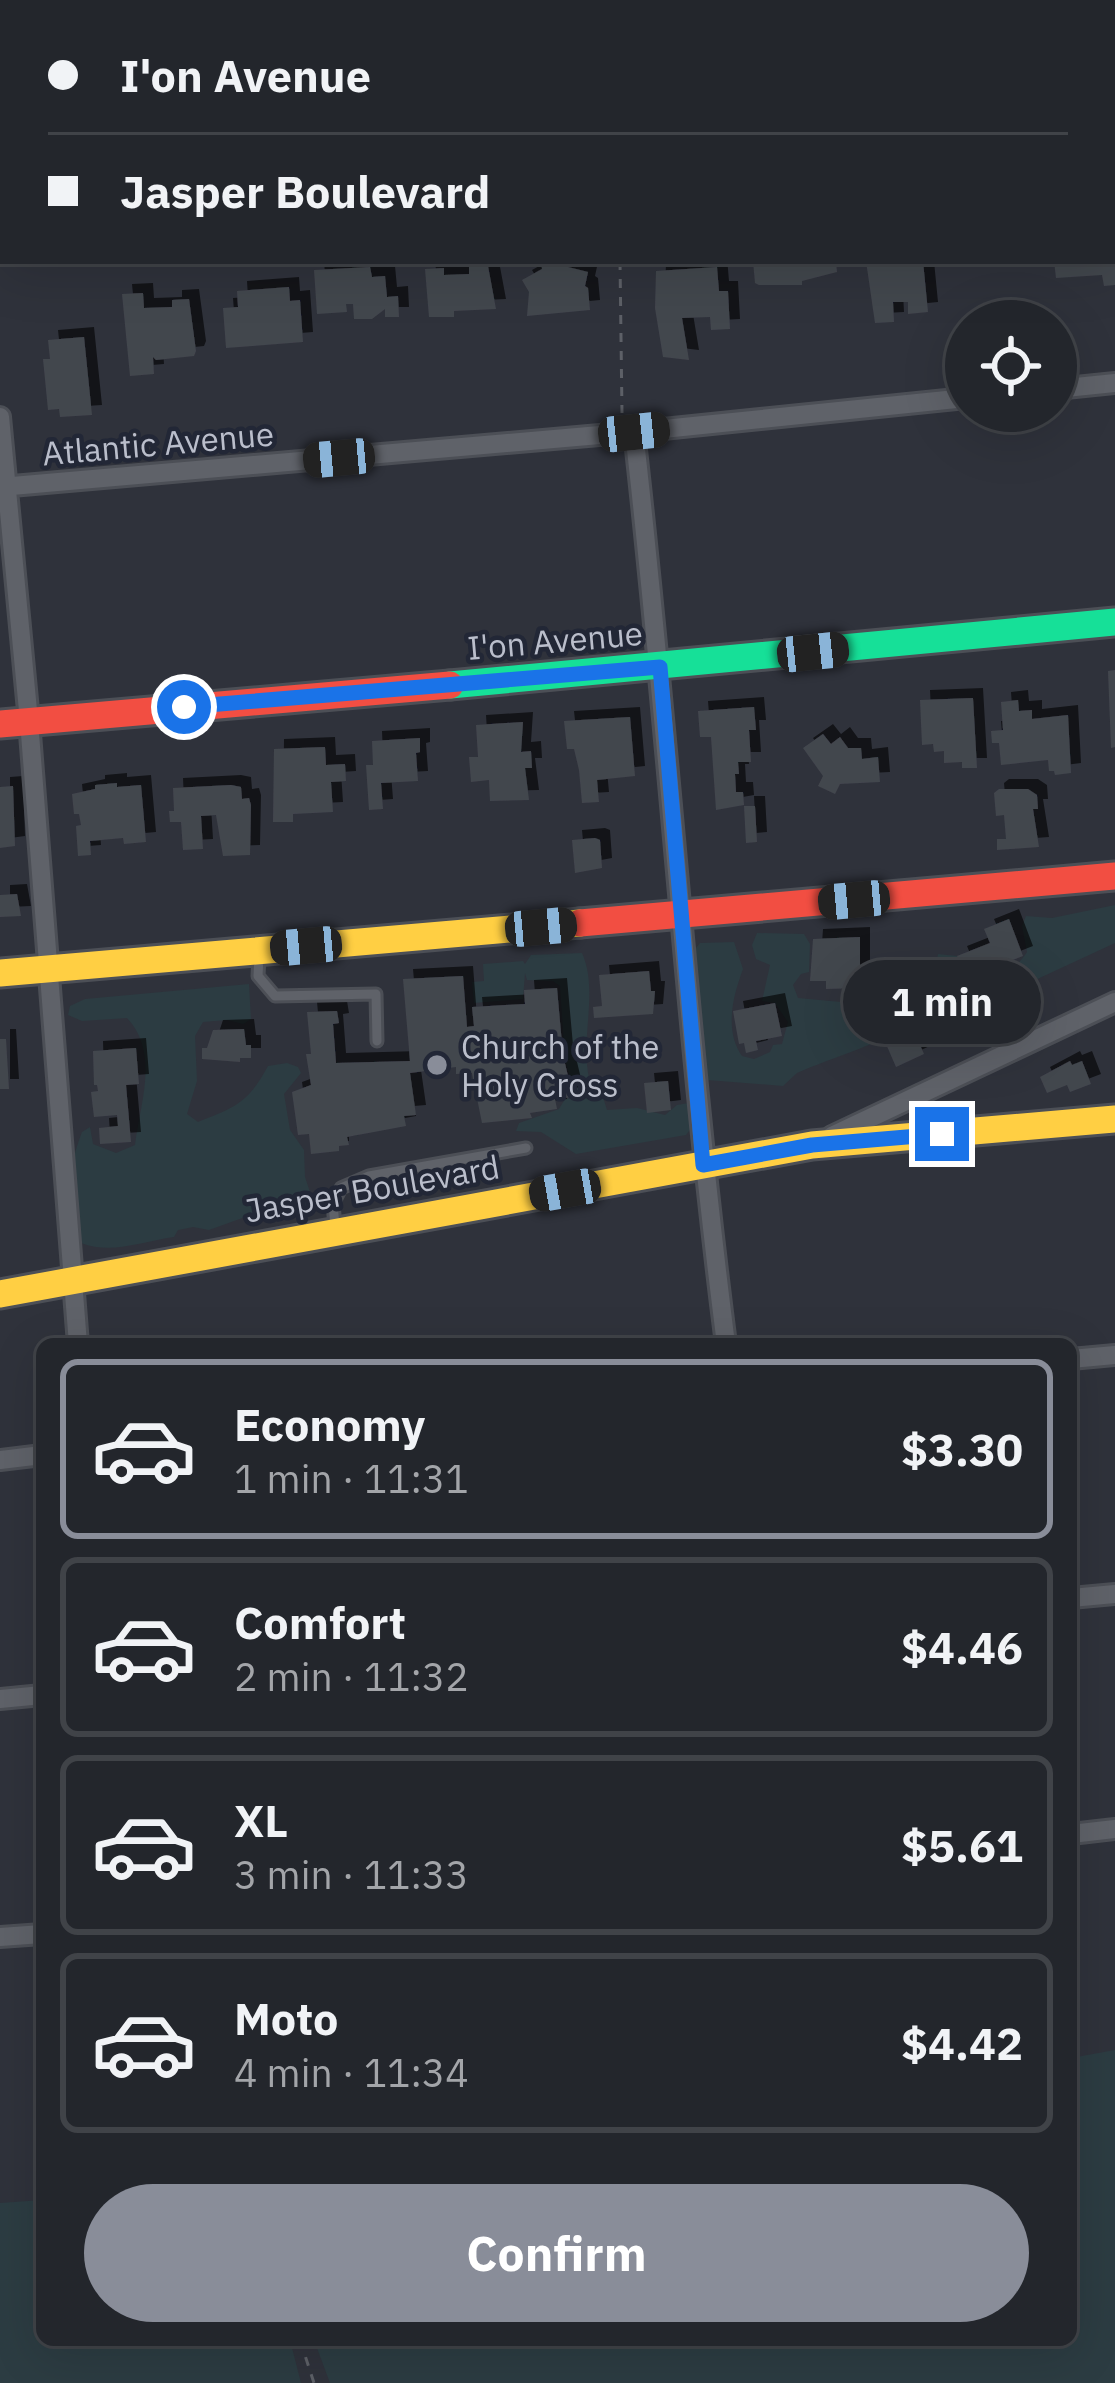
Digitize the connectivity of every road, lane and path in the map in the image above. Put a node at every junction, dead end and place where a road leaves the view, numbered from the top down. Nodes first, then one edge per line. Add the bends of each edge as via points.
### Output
1 (620, 264) edge
2 (1115, 382) edge
3 (1077, 387) edge
4 (945, 400) edge
5 (0, 417) edge
6 (628, 433) junction
7 (4, 486) edge
8 (1115, 622) edge
9 (660, 667) junction
10 (29, 721) junction
11 (0, 724) edge
12 (1115, 876) edge
13 (682, 916) junction
14 (259, 950) junction
15 (49, 968) junction
16 (0, 973) edge
17 (1115, 1002) edge
18 (377, 1041) dead end
19 (1115, 1119) edge
20 (812, 1145) junction
21 (526, 1148) dead end
22 (703, 1165) junction
23 (336, 1232) junction
24 (70, 1280) junction
25 (0, 1294) edge
26 (77, 1338) edge
27 (725, 1338) edge
28 (1115, 1354) edge
29 (1077, 1358) edge
30 (36, 1456) edge
31 (0, 1460) edge
32 (1115, 1594) edge
33 (1077, 1597) edge
34 (36, 1696) edge
35 (0, 1699) edge
36 (1115, 1829) edge
37 (1077, 1833) edge
38 (36, 1934) edge
39 (0, 1937) edge
40 (302, 2346) edge
41 (314, 2383) edge

1 - 6 path
2 - 3 street
4 - 6 street, Atlantic Avenue
5 - 7 street
6 - 7 street, Atlantic Avenue
6 - 9 street
7 - 10 street
8 - 9 street, I'on Avenue
9 - 10 street, I'on Avenue
9 - 13 street
10 - 11 street, I'on Avenue
10 - 15 street
12 - 13 street
13 - 14 street
13 - 22 street
14 - 15 street
14 - 18 lane via 258,976 275,996 376,994
15 - 16 street
15 - 24 street
17 - 20 street
19 - 20 street, Jasper Boulevard
20 - 22 street, Jasper Boulevard
21 - 23 lane via 341,1188 333,1204
22 - 23 street, Jasper Boulevard
22 - 27 street
23 - 24 street, Jasper Boulevard
24 - 25 street, Jasper Boulevard
24 - 26 street
28 - 29 street
30 - 31 street
32 - 33 street
34 - 35 street
36 - 37 street
38 - 39 street
40 - 41 path

